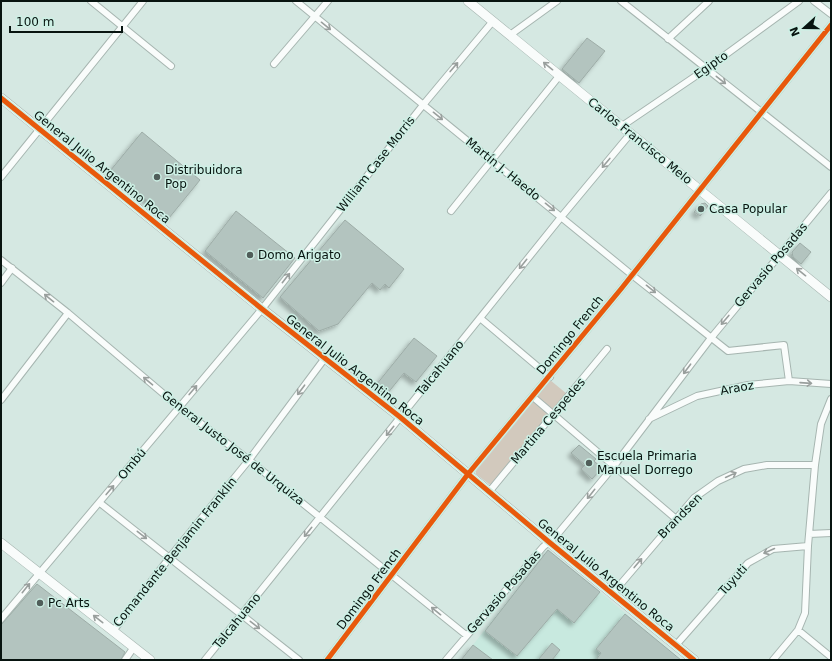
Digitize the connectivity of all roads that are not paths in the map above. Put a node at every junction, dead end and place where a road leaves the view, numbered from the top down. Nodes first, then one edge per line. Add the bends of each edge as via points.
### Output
1 (91, 1) edge
2 (143, 1) edge
3 (296, 1) edge
4 (328, 1) edge
5 (468, 1) edge
6 (557, 1) edge
7 (621, 1) edge
8 (709, 1) edge
9 (799, 1) edge
10 (814, 1) edge
11 (831, 14) edge
12 (315, 17) junction
13 (493, 21) junction
14 (831, 25) edge
15 (123, 27) junction
16 (510, 35) junction
17 (668, 39) junction
18 (274, 64) dead end
19 (171, 66) dead end
20 (706, 69) junction
21 (560, 75) junction
22 (1, 98) edge
23 (423, 104) junction
24 (761, 112) junction
25 (622, 126) junction
26 (39, 130) junction
27 (631, 133) junction
28 (492, 160) junction
29 (831, 167) edge
30 (1, 177) edge
31 (700, 190) junction
32 (831, 194) edge
33 (451, 210) dead end
34 (562, 216) junction
35 (779, 255) junction
36 (1, 260) edge
37 (12, 268) junction
38 (632, 275) junction
39 (1, 283) edge
40 (831, 297) edge
41 (262, 309) junction
42 (68, 313) junction
43 (480, 318) junction
44 (711, 338) junction
45 (607, 350) dead end
46 (325, 358) junction
47 (550, 376) junction
48 (789, 382) junction
49 (831, 384) edge
50 (533, 397) junction
51 (831, 399) edge
52 (1, 400) edge
53 (179, 407) junction
54 (553, 414) junction
55 (400, 417) junction
56 (648, 420) junction
57 (249, 460) junction
58 (815, 465) junction
59 (614, 466) junction
60 (468, 474) junction
61 (489, 492) junction
62 (100, 502) junction
63 (320, 517) junction
64 (675, 518) junction
65 (831, 533) edge
66 (809, 534) junction
67 (549, 542) junction
68 (1, 543) edge
69 (808, 546) junction
70 (170, 557) junction
71 (39, 573) junction
72 (392, 576) junction
73 (613, 593) junction
74 (242, 614) junction
75 (1, 619) edge
76 (798, 630) junction
77 (113, 631) junction
78 (466, 635) junction
79 (676, 645) junction
80 (134, 648) junction
81 (831, 657) edge
82 (125, 660) edge
83 (150, 660) edge
84 (205, 660) edge
85 (299, 660) edge
86 (327, 660) edge
87 (446, 660) edge
88 (694, 660) edge
89 (773, 660) edge

1 - 15 street
2 - 15 street
3 - 12 street, Martín J. Haedo
4 - 12 street
5 - 13 street, Carlos Francisco Melo
6 - 16 street
7 - 17 street
8 - 17 street
9 - 20 street, Egipto
10 - 11 street
12 - 18 street
12 -> 23 street, Martín J. Haedo
13 - 16 street, Carlos Francisco Melo
23 -> 13 street, William Case Morris
14 - 24 street, Domingo French
15 - 19 street
15 - 26 street
21 -> 16 street, Carlos Francisco Melo
17 - 20 street
20 -> 24 street
20 - 25 street, Egipto
21 - 25 street, Carlos Francisco Melo
21 - 28 street
22 - 26 street, General Julio Argentino Roca
23 -> 28 street, Martín J. Haedo
41 -> 23 street, William Case Morris
24 - 29 street
24 - 31 street, Domingo French
25 - 27 street, Carlos Francisco Melo
26 - 30 street
26 - 41 street, General Julio Argentino Roca
27 - 31 street, Carlos Francisco Melo
27 -> 34 street, Talcahuano
28 - 33 street
28 -> 34 street, Martín J. Haedo
31 - 35 street, Carlos Francisco Melo
31 - 38 street, Domingo French
32 - 35 street, Gervasio Posadas
34 - 38 street, Martín J. Haedo
34 -> 43 street, Talcahuano
40 -> 35 street, Carlos Francisco Melo
35 -> 44 street, Gervasio Posadas
36 - 37 street, General Justo José de Urquiza
37 - 39 street
42 -> 37 street, General Justo José de Urquiza
38 -> 44 street, Martín J. Haedo
38 - 47 street, Domingo French
41 - 46 street, General Julio Argentino Roca
53 -> 41 street, Ombú
42 - 52 street
53 -> 42 street, General Justo José de Urquiza
43 - 47 street
43 - 55 street, Talcahuano
44 - 48 street via 728,351 784,345
44 -> 56 street, Gervasio Posadas
45 - 54 street, Martina Cespedes
46 - 55 street, General Julio Argentino Roca
46 -> 57 street, Comandante Benjamin Franklin
47 - 50 street, Domingo French
48 -> 49 street, Araoz
48 - 56 street, Araoz via 748,385 697,396
50 - 54 street
50 - 60 street, Domingo French
51 - 58 street via 821,424
53 - 57 street, General Justo José de Urquiza
62 -> 53 street, Ombú
54 - 59 street
54 - 61 street, Martina Cespedes
55 - 60 street, General Julio Argentino Roca
55 -> 63 street, Talcahuano
56 - 59 street, Gervasio Posadas
57 - 63 street, General Justo José de Urquiza
57 - 70 street, Comandante Benjamin Franklin
64 -> 58 street, Brandsen via 694,498 718,480 744,469
58 - 66 street
59 - 64 street
59 -> 67 street, Gervasio Posadas
60 - 61 street, General Julio Argentino Roca
60 - 72 street, Domingo French
61 - 67 street, General Julio Argentino Roca
62 -> 70 street
62 - 71 street, Ombú
63 - 72 street, General Justo José de Urquiza
63 -> 74 street, Talcahuano
73 -> 64 street, Brandsen
65 - 66 street
66 - 69 street
67 - 73 street, General Julio Argentino Roca
67 - 78 street, Gervasio Posadas
68 - 71 street
69 - 76 street via 805,613
69 -> 79 street, Tuyuti via 773,549 748,563
70 - 74 street
70 - 77 street, Comandante Benjamin Franklin
75 -> 71 street, Ombú
77 -> 71 street
78 -> 72 street, General Justo José de Urquiza
72 - 86 street, Domingo French
73 - 79 street, General Julio Argentino Roca
74 - 84 street, Talcahuano
74 -> 85 street
76 - 81 street
76 - 89 street
77 - 80 street
78 - 87 street, Gervasio Posadas
79 - 88 street, General Julio Argentino Roca
80 - 82 street
80 - 83 street

